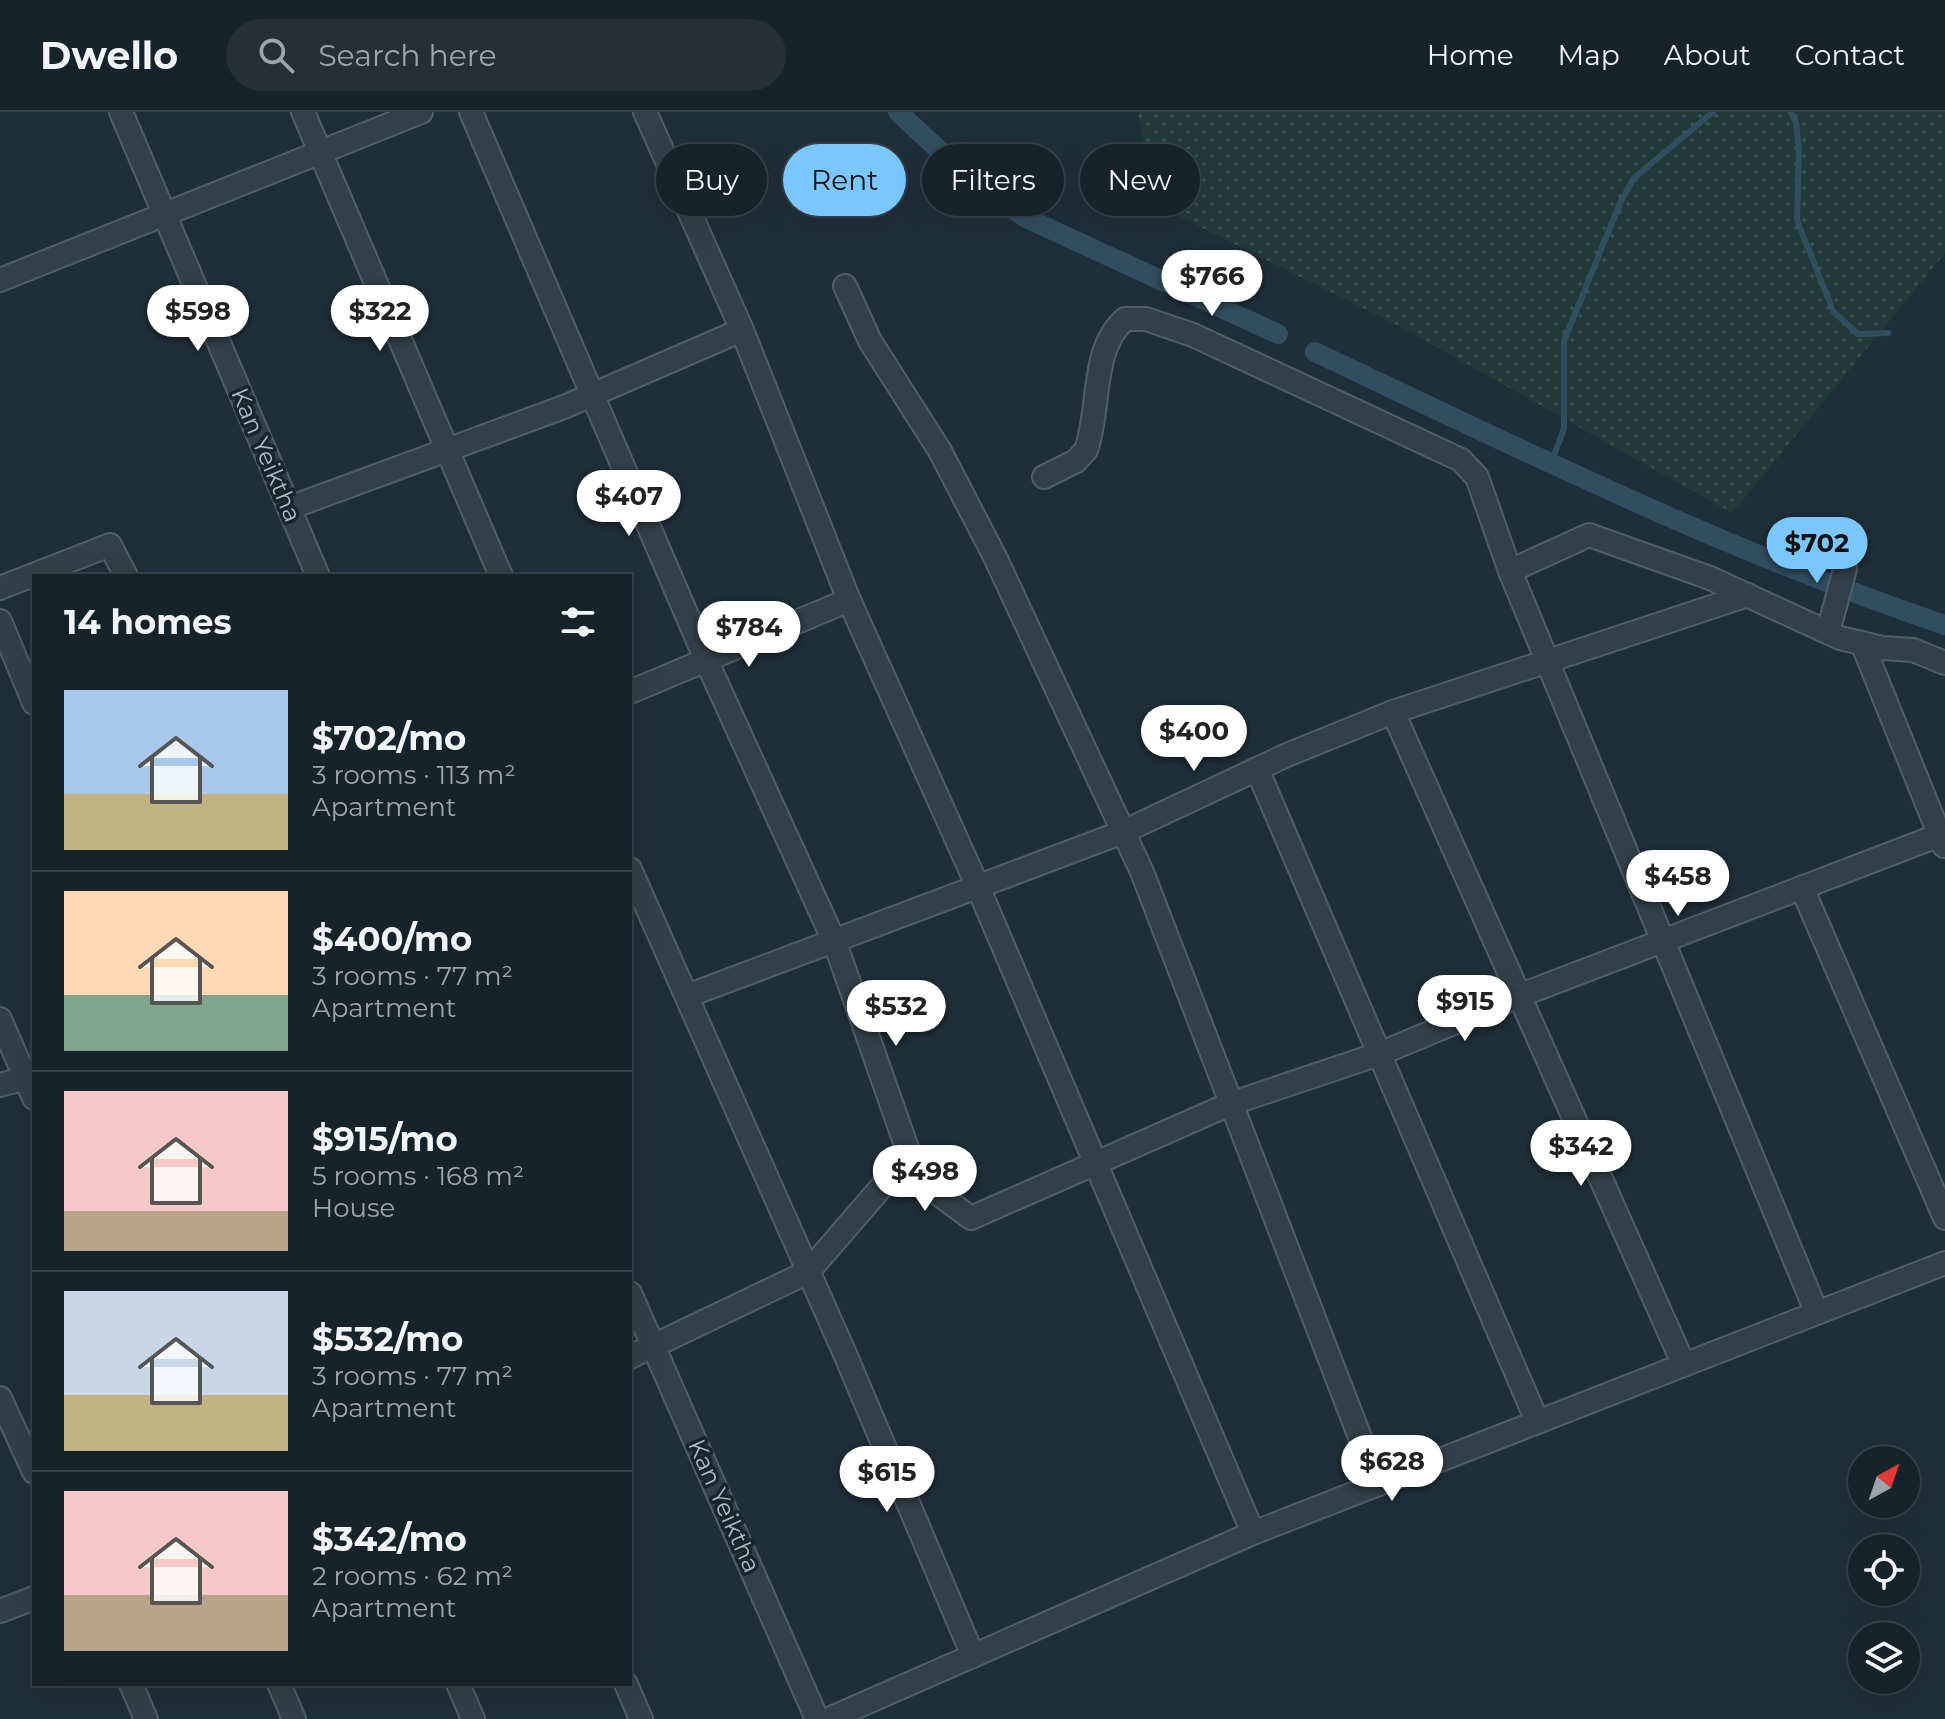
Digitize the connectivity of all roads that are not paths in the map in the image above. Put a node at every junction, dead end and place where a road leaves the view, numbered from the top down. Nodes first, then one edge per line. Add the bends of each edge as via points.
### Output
1 (121, 112) edge
2 (303, 112) edge
3 (421, 112) edge
4 (471, 112) edge
5 (645, 112) edge
6 (319, 154) junction
7 (164, 213) junction
8 (0, 280) edge
9 (845, 286) dead end
10 (742, 330) junction
11 (592, 395) junction
12 (447, 451) junction
13 (1044, 477) dead end
14 (289, 508) junction
15 (1845, 569) dead end
16 (1510, 571) junction
17 (36, 574) edge
18 (125, 574) edge
19 (317, 574) edge
20 (500, 574) edge
21 (32, 575) edge
22 (0, 588) edge
23 (1748, 595) junction
24 (849, 600) junction
25 (0, 621) edge
26 (1830, 623) junction
27 (1862, 643) junction
28 (707, 662) junction
29 (1548, 662) junction
30 (1945, 663) edge
31 (632, 691) edge
32 (32, 698) edge
33 (1393, 712) junction
34 (1257, 769) junction
35 (1123, 832) junction
36 (1943, 839) edge
37 (632, 873) edge
38 (978, 887) junction
39 (1802, 888) junction
40 (1663, 940) junction
41 (835, 943) junction
42 (1521, 995) junction
43 (687, 996) junction
44 (0, 1019) edge
45 (1379, 1054) junction
46 (31, 1084) edge
47 (0, 1085) edge
48 (1230, 1104) junction
49 (1097, 1163) junction
50 (914, 1168) junction
51 (1945, 1218) edge
52 (1945, 1263) edge
53 (808, 1272) junction
54 (632, 1298) edge
55 (1816, 1311) junction
56 (653, 1346) junction
57 (632, 1356) edge
58 (1683, 1363) junction
59 (0, 1398) edge
60 (1537, 1421) junction
61 (32, 1468) edge
62 (1378, 1484) junction
63 (1253, 1533) junction
64 (32, 1599) edge
65 (0, 1611) edge
66 (973, 1656) junction
67 (132, 1686) edge
68 (280, 1686) edge
69 (459, 1686) edge
70 (627, 1686) edge
71 (146, 1719) edge
72 (294, 1719) edge
73 (473, 1719) edge
74 (641, 1719) edge
75 (817, 1719) edge
76 (829, 1719) edge

1 - 7 street, Kan Yeiktha
2 - 6 street
3 - 6 street
4 - 11 street
5 - 10 street
6 - 7 street
6 - 12 street
7 - 8 street
7 - 14 street, Kan Yeiktha
9 - 35 street via 870,341 940,451 995,557
10 - 11 street
10 - 24 street
11 - 12 street
11 - 28 street
12 - 14 street
12 - 20 street
13 - 16 street via 1086,450 1112,331 1125,319 1146,319 1243,356 1461,460 1477,477
14 - 19 street, Kan Yeiktha
15 - 26 street
16 - 23 street via 1589,535
16 - 29 street
17 - 18 street via 110,545
21 - 22 street
23 - 26 street
23 - 29 street
24 - 28 street
24 - 38 street
25 - 32 street
26 - 27 street
27 - 30 street via 1913,650
27 - 36 street
28 - 31 street
28 - 41 street
29 - 33 street
29 - 40 street
33 - 34 street
33 - 42 street
34 - 35 street
34 - 45 street
35 - 38 street
35 - 48 street
36 - 39 street
37 - 43 street
38 - 41 street
38 - 49 street
39 - 40 street
39 - 51 street
40 - 42 street
40 - 55 street
41 - 43 street
41 - 50 street
42 - 45 street
42 - 58 street
43 - 53 street
44 - 46 street
45 - 48 street
45 - 60 street
46 - 47 street
48 - 49 street
48 - 62 street
49 - 50 street via 971,1218
49 - 63 street
50 - 53 street via 880,1186
52 - 55 street
53 - 56 street
53 - 66 street
54 - 56 street, Kan Yeiktha
55 - 58 street
56 - 57 street
56 - 75 street, Kan Yeiktha
58 - 60 street
59 - 61 street
60 - 62 street
62 - 63 street
63 - 66 street
64 - 65 street
66 - 76 street
67 - 71 street
68 - 72 street
69 - 73 street
70 - 74 street

